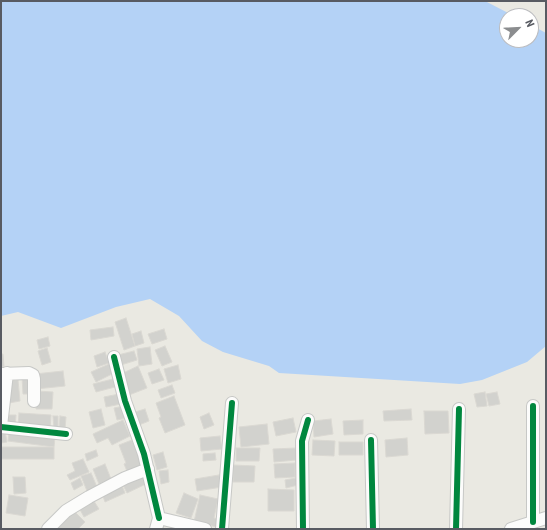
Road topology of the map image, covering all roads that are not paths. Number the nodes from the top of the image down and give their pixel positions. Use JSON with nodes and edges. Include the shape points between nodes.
{"nodes":[{"id":1,"x":114,"y":357,"type":"dead end"},
{"id":2,"x":4,"y":374,"type":"edge"},
{"id":3,"x":34,"y":401,"type":"dead end"},
{"id":4,"x":232,"y":403,"type":"dead end"},
{"id":5,"x":533,"y":406,"type":"dead end"},
{"id":6,"x":459,"y":409,"type":"dead end"},
{"id":7,"x":308,"y":420,"type":"dead end"},
{"id":8,"x":1,"y":427,"type":"edge"},
{"id":9,"x":66,"y":434,"type":"dead end"},
{"id":10,"x":371,"y":440,"type":"dead end"},
{"id":11,"x":148,"y":469,"type":"junction"},
{"id":12,"x":546,"y":518,"type":"edge"},
{"id":13,"x":533,"y":522,"type":"junction"},
{"id":14,"x":158,"y":524,"type":"edge"},
{"id":15,"x":48,"y":529,"type":"edge"},
{"id":16,"x":205,"y":529,"type":"edge"},
{"id":17,"x":222,"y":529,"type":"edge"},
{"id":18,"x":302,"y":529,"type":"edge"},
{"id":19,"x":373,"y":529,"type":"edge"},
{"id":20,"x":456,"y":529,"type":"edge"},
{"id":21,"x":511,"y":529,"type":"edge"}],
"edges":[{"from":1,"to":11,"type":"street","via":[[125,401]]},
{"from":2,"to":3,"type":"street","via":[[33,374]]},
{"from":2,"to":8,"type":"street"},
{"from":4,"to":17,"type":"street"},
{"from":5,"to":13,"type":"street"},
{"from":6,"to":20,"type":"street"},
{"from":7,"to":18,"type":"street","via":[[302,441]]},
{"from":8,"to":9,"type":"street"},
{"from":10,"to":19,"type":"street"},
{"from":11,"to":14,"type":"street"},
{"from":11,"to":15,"type":"street","via":[[89,497],[66,511]]},
{"from":12,"to":13,"type":"street"},
{"from":13,"to":21,"type":"street"},
{"from":14,"to":16,"type":"street"}]}
